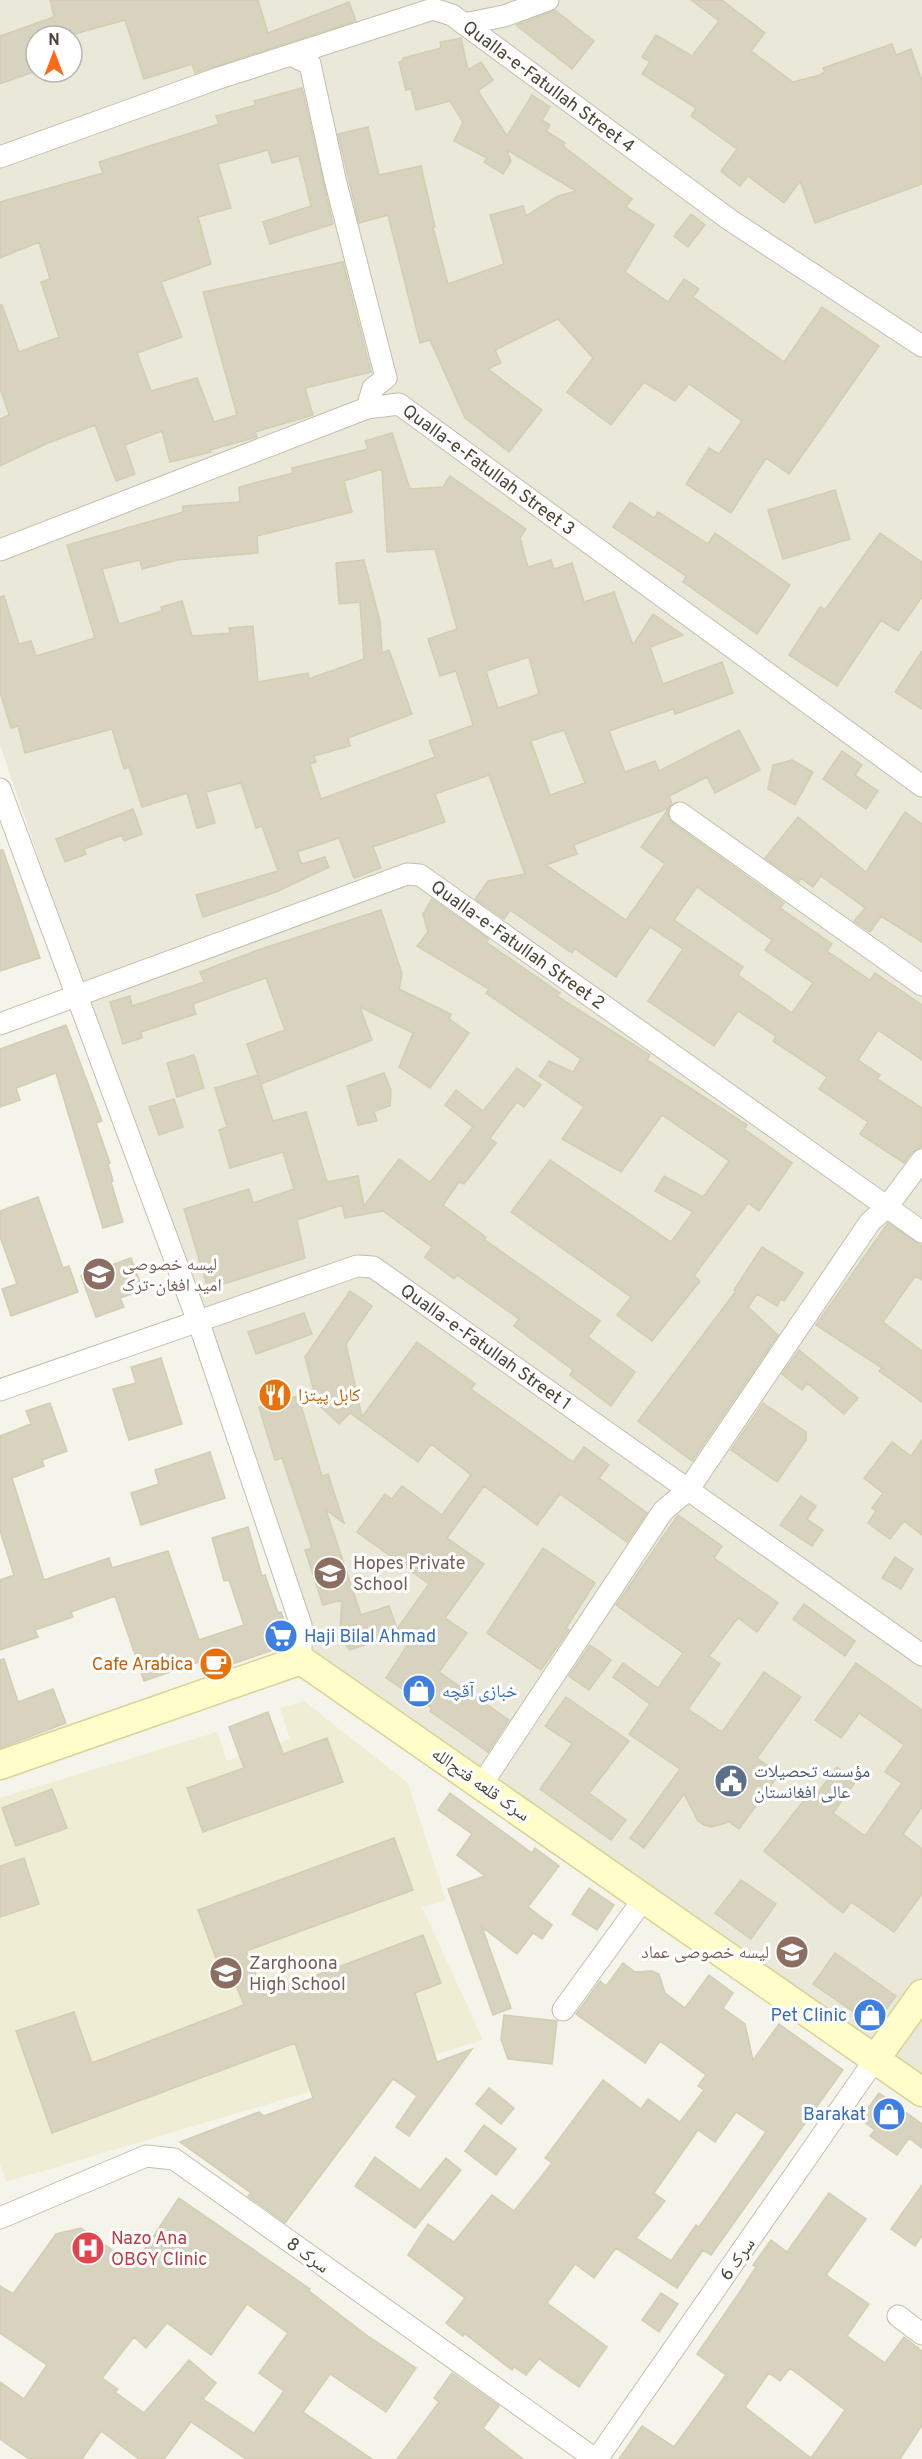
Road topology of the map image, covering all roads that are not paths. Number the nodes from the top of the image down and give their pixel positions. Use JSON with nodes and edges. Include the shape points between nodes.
{"nodes":[{"id":1,"x":548,"y":0,"type":"edge"},
{"id":2,"x":464,"y":24,"type":"junction"},
{"id":3,"x":291,"y":55,"type":"junction"},
{"id":4,"x":0,"y":157,"type":"edge"},
{"id":5,"x":922,"y":346,"type":"edge"},
{"id":6,"x":367,"y":408,"type":"junction"},
{"id":7,"x":0,"y":550,"type":"edge"},
{"id":8,"x":922,"y":786,"type":"edge"},
{"id":9,"x":0,"y":789,"type":"edge"},
{"id":10,"x":680,"y":813,"type":"dead end"},
{"id":11,"x":922,"y":985,"type":"edge"},
{"id":12,"x":76,"y":996,"type":"junction"},
{"id":13,"x":0,"y":1023,"type":"edge"},
{"id":14,"x":922,"y":1160,"type":"edge"},
{"id":15,"x":887,"y":1207,"type":"junction"},
{"id":16,"x":922,"y":1232,"type":"edge"},
{"id":17,"x":197,"y":1320,"type":"junction"},
{"id":18,"x":0,"y":1390,"type":"edge"},
{"id":19,"x":688,"y":1490,"type":"junction"},
{"id":20,"x":922,"y":1655,"type":"edge"},
{"id":21,"x":301,"y":1660,"type":"junction"},
{"id":22,"x":0,"y":1766,"type":"edge"},
{"id":23,"x":482,"y":1785,"type":"junction"},
{"id":24,"x":645,"y":1897,"type":"junction"},
{"id":25,"x":922,"y":1994,"type":"edge"},
{"id":26,"x":563,"y":2010,"type":"dead end"},
{"id":27,"x":876,"y":2058,"type":"junction"},
{"id":28,"x":922,"y":2092,"type":"edge"},
{"id":29,"x":0,"y":2218,"type":"edge"},
{"id":30,"x":898,"y":2316,"type":"dead end"},
{"id":31,"x":922,"y":2334,"type":"edge"},
{"id":32,"x":596,"y":2459,"type":"edge"}],
"edges":[{"from":1,"to":2,"type":"street","via":[[504,16]]},
{"from":2,"to":3,"type":"street","name":"Qualla-e-Fatullah Street 4","via":[[433,9]]},
{"from":2,"to":5,"type":"street","name":"Qualla-e-Fatullah Street 4","via":[[730,220]]},
{"from":3,"to":4,"type":"street","name":"Qualla-e-Fatullah Street 4"},
{"from":3,"to":6,"type":"street","via":[[310,64],[386,378],[373,388]]},
{"from":6,"to":7,"type":"street","name":"Qualla-e-Fatullah Street 3"},
{"from":6,"to":8,"type":"street","name":"Qualla-e-Fatullah Street 3","via":[[399,404]]},
{"from":9,"to":12,"type":"street"},
{"from":10,"to":11,"type":"street"},
{"from":12,"to":13,"type":"street","name":"Qualla-e-Fatullah Street 2"},
{"from":12,"to":15,"type":"street","name":"Qualla-e-Fatullah Street 2","via":[[407,874],[420,875]]},
{"from":12,"to":17,"type":"street"},
{"from":14,"to":15,"type":"street"},
{"from":15,"to":16,"type":"street","name":"Qualla-e-Fatullah Street 2"},
{"from":15,"to":19,"type":"street","via":[[870,1222]]},
{"from":17,"to":18,"type":"street","name":"Qualla-e-Fatullah Street 1"},
{"from":17,"to":19,"type":"street","name":"Qualla-e-Fatullah Street 1","via":[[357,1266],[373,1267]]},
{"from":17,"to":21,"type":"street","via":[[301,1624]]},
{"from":19,"to":20,"type":"street","name":"Qualla-e-Fatullah Street 1"},
{"from":19,"to":23,"type":"street","via":[[663,1511]]},
{"from":21,"to":22,"type":"main road"},
{"from":21,"to":23,"type":"main road","name":"سرک قلعه فتح‌الله"},
{"from":23,"to":24,"type":"main road","name":"سرک قلعه فتح‌الله"},
{"from":24,"to":26,"type":"street"},
{"from":24,"to":27,"type":"main road","name":"سرک قلعه فتح‌الله"},
{"from":25,"to":27,"type":"main road"},
{"from":27,"to":28,"type":"main road","name":"سرک قلعه فتح‌الله"},
{"from":27,"to":32,"type":"street","name":"سرک 6"},
{"from":29,"to":32,"type":"street","name":"سرک 8","via":[[146,2156],[174,2159]]},
{"from":30,"to":31,"type":"street"}]}
